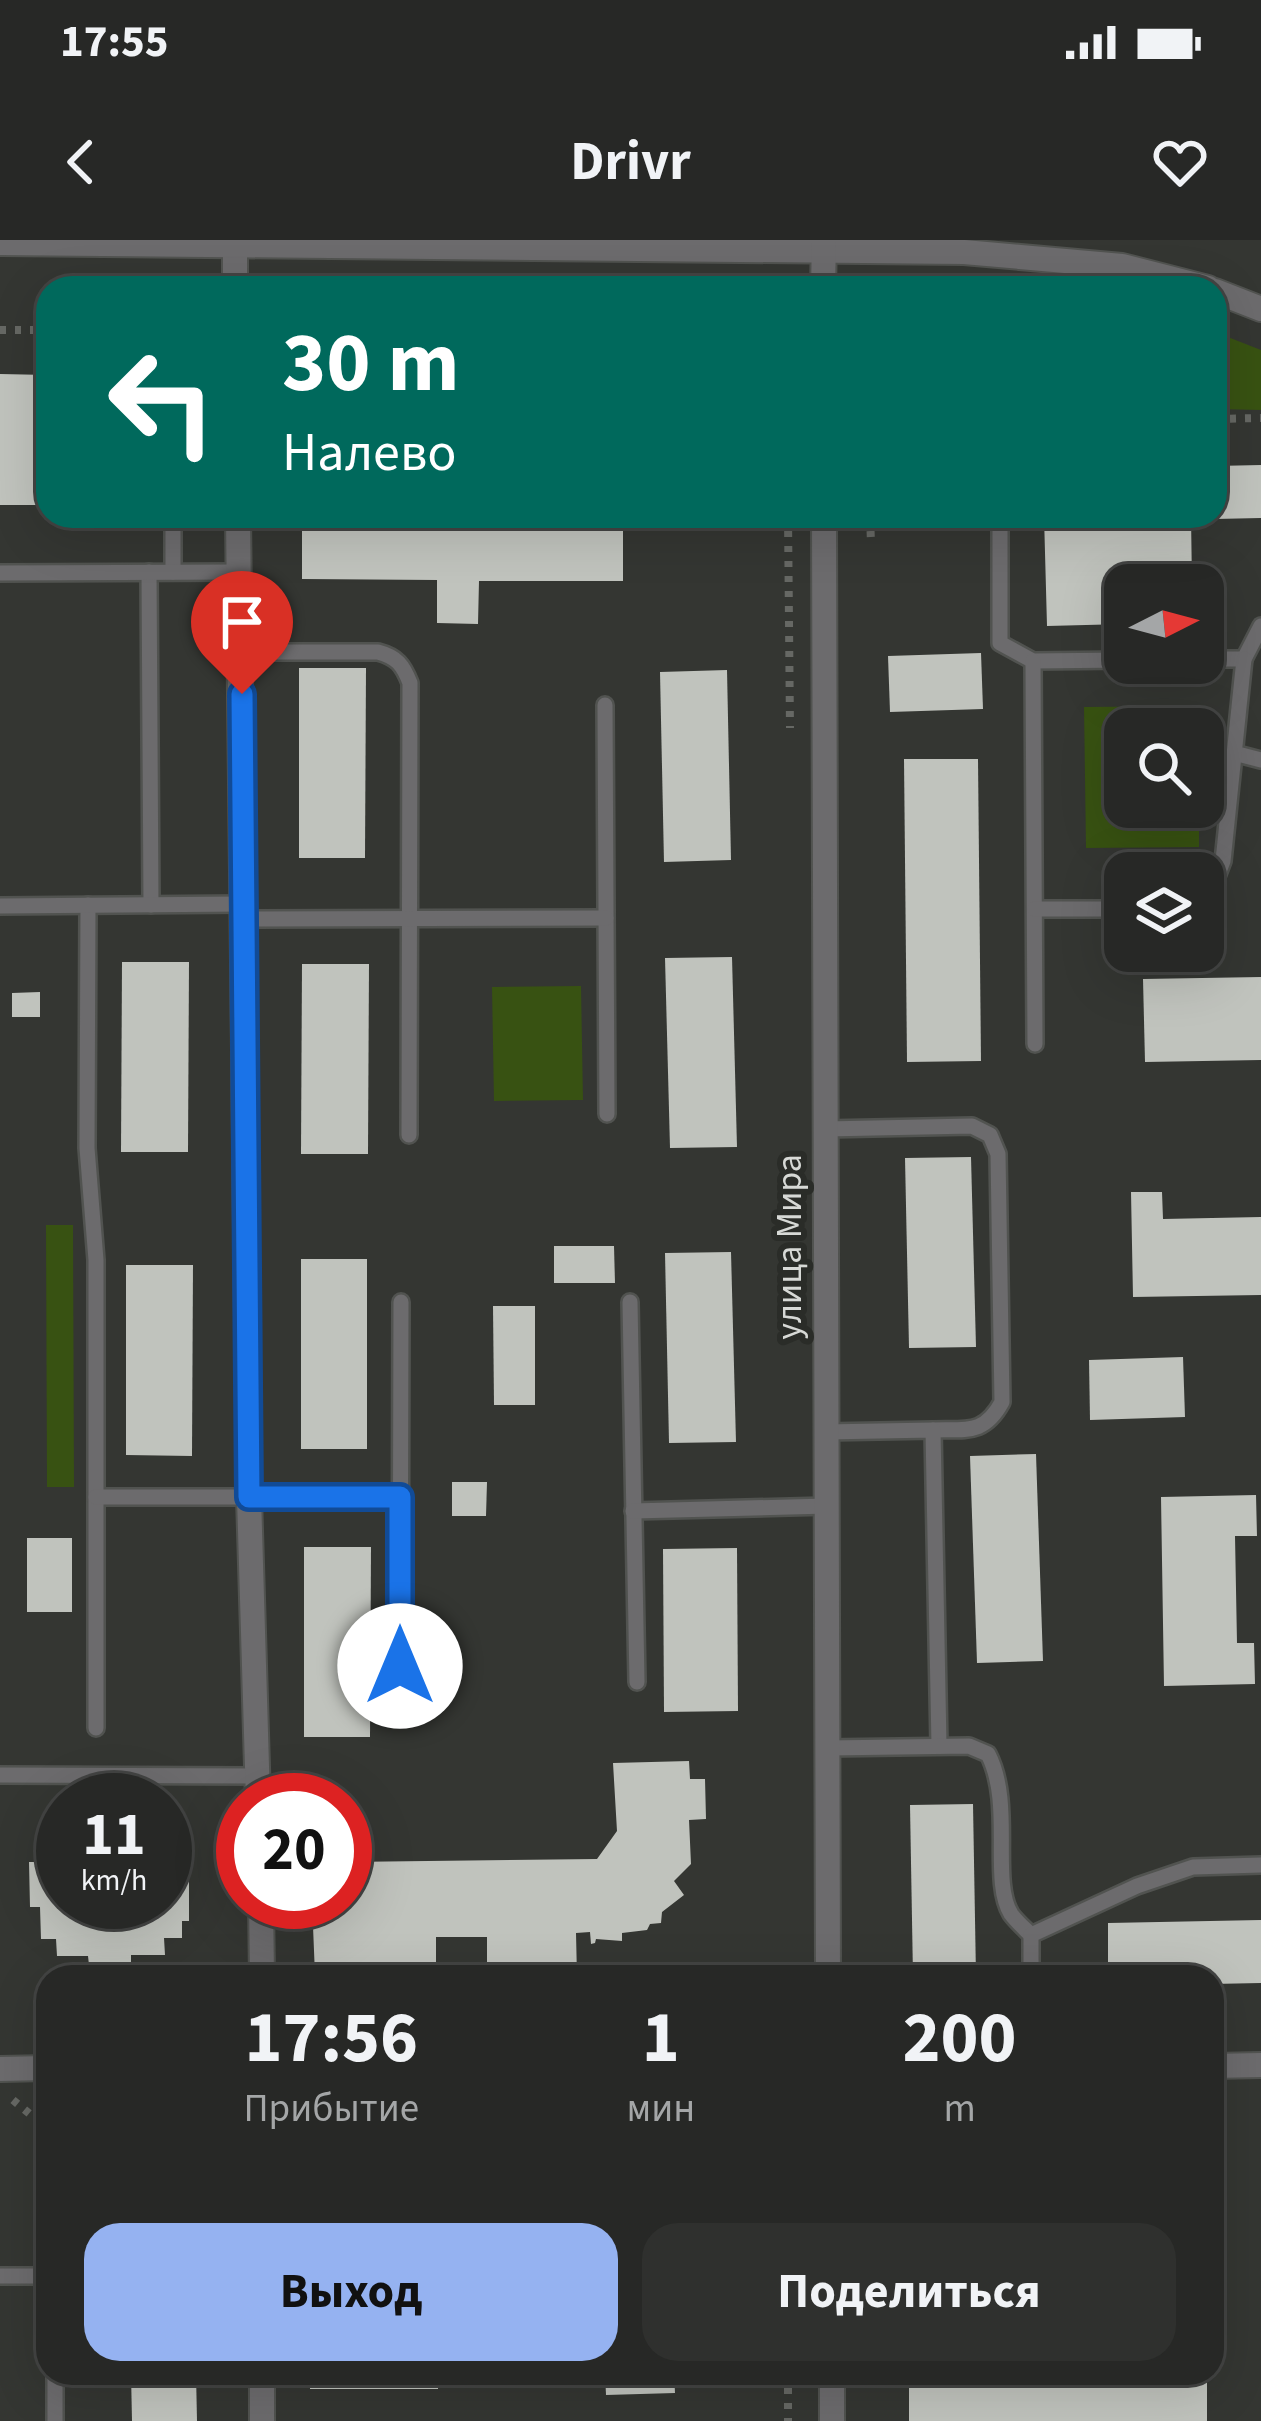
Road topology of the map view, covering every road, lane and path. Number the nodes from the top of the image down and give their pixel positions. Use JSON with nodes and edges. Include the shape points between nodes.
{"nodes":[{"id":1,"x":98,"y":242,"type":"edge"},
{"id":2,"x":0,"y":243,"type":"edge"},
{"id":3,"x":409,"y":243,"type":"edge"},
{"id":4,"x":235,"y":245,"type":"junction"},
{"id":5,"x":824,"y":245,"type":"edge"},
{"id":6,"x":235,"y":276,"type":"edge"},
{"id":7,"x":824,"y":276,"type":"edge"},
{"id":8,"x":1161,"y":276,"type":"edge"},
{"id":9,"x":1227,"y":295,"type":"edge"},
{"id":10,"x":1261,"y":309,"type":"edge"},
{"id":11,"x":0,"y":330,"type":"edge"},
{"id":12,"x":36,"y":330,"type":"edge"},
{"id":13,"x":1261,"y":418,"type":"edge"},
{"id":14,"x":1227,"y":419,"type":"edge"},
{"id":15,"x":173,"y":528,"type":"edge"},
{"id":16,"x":238,"y":528,"type":"edge"},
{"id":17,"x":824,"y":528,"type":"edge"},
{"id":18,"x":871,"y":528,"type":"edge"},
{"id":19,"x":1000,"y":528,"type":"edge"},
{"id":20,"x":871,"y":543,"type":"dead end"},
{"id":21,"x":149,"y":572,"type":"junction"},
{"id":22,"x":173,"y":572,"type":"junction"},
{"id":23,"x":239,"y":572,"type":"junction"},
{"id":24,"x":0,"y":573,"type":"edge"},
{"id":25,"x":1261,"y":626,"type":"edge"},
{"id":26,"x":242,"y":652,"type":"junction"},
{"id":27,"x":1224,"y":659,"type":"edge"},
{"id":28,"x":1244,"y":659,"type":"junction"},
{"id":29,"x":1104,"y":660,"type":"edge"},
{"id":30,"x":1033,"y":661,"type":"junction"},
{"id":31,"x":604,"y":705,"type":"dead end"},
{"id":32,"x":1234,"y":753,"type":"junction"},
{"id":33,"x":1261,"y":760,"type":"edge"},
{"id":34,"x":1224,"y":852,"type":"edge"},
{"id":35,"x":88,"y":905,"type":"junction"},
{"id":36,"x":151,"y":905,"type":"junction"},
{"id":37,"x":0,"y":906,"type":"edge"},
{"id":38,"x":1104,"y":908,"type":"edge"},
{"id":39,"x":1035,"y":909,"type":"junction"},
{"id":40,"x":243,"y":911,"type":"junction"},
{"id":41,"x":410,"y":919,"type":"junction"},
{"id":42,"x":606,"y":919,"type":"junction"},
{"id":43,"x":1035,"y":1045,"type":"dead end"},
{"id":44,"x":607,"y":1114,"type":"dead end"},
{"id":45,"x":825,"y":1129,"type":"junction"},
{"id":46,"x":410,"y":1135,"type":"dead end"},
{"id":47,"x":401,"y":1302,"type":"dead end"},
{"id":48,"x":630,"y":1302,"type":"dead end"},
{"id":49,"x":933,"y":1430,"type":"junction"},
{"id":50,"x":825,"y":1432,"type":"junction"},
{"id":51,"x":96,"y":1497,"type":"junction"},
{"id":52,"x":249,"y":1497,"type":"junction"},
{"id":53,"x":400,"y":1497,"type":"junction"},
{"id":54,"x":827,"y":1506,"type":"junction"},
{"id":55,"x":633,"y":1510,"type":"junction"},
{"id":56,"x":637,"y":1682,"type":"dead end"},
{"id":57,"x":400,"y":1708,"type":"dead end"},
{"id":58,"x":96,"y":1728,"type":"dead end"},
{"id":59,"x":939,"y":1746,"type":"junction"},
{"id":60,"x":828,"y":1748,"type":"junction"},
{"id":61,"x":258,"y":1773,"type":"edge"},
{"id":62,"x":0,"y":1775,"type":"edge"},
{"id":63,"x":216,"y":1786,"type":"edge"},
{"id":64,"x":1261,"y":1865,"type":"edge"},
{"id":65,"x":261,"y":1929,"type":"edge"},
{"id":66,"x":1030,"y":1935,"type":"junction"},
{"id":67,"x":262,"y":1965,"type":"edge"},
{"id":68,"x":828,"y":1965,"type":"edge"},
{"id":69,"x":1031,"y":1965,"type":"edge"},
{"id":70,"x":1224,"y":2066,"type":"edge"},
{"id":71,"x":1261,"y":2066,"type":"edge"},
{"id":72,"x":0,"y":2068,"type":"edge"},
{"id":73,"x":36,"y":2068,"type":"edge"},
{"id":74,"x":0,"y":2100,"type":"edge"},
{"id":75,"x":36,"y":2115,"type":"edge"},
{"id":76,"x":0,"y":2276,"type":"edge"},
{"id":77,"x":36,"y":2276,"type":"edge"},
{"id":78,"x":55,"y":2385,"type":"edge"},
{"id":79,"x":262,"y":2385,"type":"edge"},
{"id":80,"x":788,"y":2385,"type":"edge"},
{"id":81,"x":832,"y":2385,"type":"edge"},
{"id":82,"x":55,"y":2421,"type":"edge"},
{"id":83,"x":262,"y":2421,"type":"edge"},
{"id":84,"x":788,"y":2421,"type":"edge"},
{"id":85,"x":832,"y":2421,"type":"edge"}],
"edges":[{"from":1,"to":2,"type":"street"},
{"from":1,"to":4,"type":"street"},
{"from":3,"to":4,"type":"street"},
{"from":3,"to":5,"type":"street"},
{"from":4,"to":6,"type":"street"},
{"from":5,"to":7,"type":"street"},
{"from":5,"to":8,"type":"street","via":[[1044,256]]},
{"from":9,"to":10,"type":"street"},
{"from":11,"to":12,"type":"path"},
{"from":13,"to":14,"type":"path"},
{"from":15,"to":22,"type":"lane"},
{"from":16,"to":23,"type":"street"},
{"from":17,"to":45,"type":"street","name":"улица Мира"},
{"from":18,"to":20,"type":"path"},
{"from":19,"to":30,"type":"lane","via":[[1000,643]]},
{"from":21,"to":22,"type":"lane"},
{"from":21,"to":24,"type":"lane"},
{"from":21,"to":36,"type":"lane"},
{"from":22,"to":23,"type":"lane"},
{"from":23,"to":26,"type":"street"},
{"from":25,"to":28,"type":"lane"},
{"from":26,"to":40,"type":"street"},
{"from":26,"to":41,"type":"lane","via":[[377,652],[404,667]]},
{"from":27,"to":28,"type":"lane"},
{"from":28,"to":32,"type":"lane"},
{"from":29,"to":30,"type":"lane"},
{"from":30,"to":39,"type":"lane"},
{"from":31,"to":42,"type":"lane"},
{"from":32,"to":33,"type":"lane"},
{"from":32,"to":34,"type":"lane"},
{"from":35,"to":36,"type":"lane"},
{"from":35,"to":37,"type":"lane"},
{"from":35,"to":51,"type":"lane"},
{"from":36,"to":40,"type":"lane"},
{"from":38,"to":39,"type":"lane"},
{"from":39,"to":43,"type":"lane"},
{"from":40,"to":41,"type":"lane"},
{"from":40,"to":52,"type":"street"},
{"from":41,"to":42,"type":"lane"},
{"from":41,"to":46,"type":"lane"},
{"from":42,"to":44,"type":"lane"},
{"from":45,"to":49,"type":"lane","via":[[972,1126],[990,1135],[998,1154],[1002,1402],[992,1421],[975,1429]]},
{"from":45,"to":50,"type":"street","name":"улица Мира"},
{"from":47,"to":53,"type":"lane"},
{"from":48,"to":55,"type":"lane"},
{"from":49,"to":50,"type":"lane"},
{"from":49,"to":59,"type":"lane"},
{"from":50,"to":54,"type":"street","name":"улица Мира"},
{"from":51,"to":52,"type":"lane"},
{"from":51,"to":58,"type":"lane"},
{"from":52,"to":53,"type":"lane"},
{"from":52,"to":61,"type":"street"},
{"from":53,"to":57,"type":"lane"},
{"from":54,"to":55,"type":"lane"},
{"from":54,"to":60,"type":"street","name":"улица Мира"},
{"from":55,"to":56,"type":"lane"},
{"from":59,"to":60,"type":"lane"},
{"from":59,"to":66,"type":"lane","via":[[988,1754],[997,1772],[1004,1895]]},
{"from":60,"to":68,"type":"street","name":"улица Мира"},
{"from":62,"to":63,"type":"lane"},
{"from":64,"to":66,"type":"lane","via":[[1193,1867]]},
{"from":65,"to":67,"type":"street"},
{"from":66,"to":69,"type":"lane"},
{"from":70,"to":71,"type":"street"},
{"from":72,"to":73,"type":"street"},
{"from":74,"to":75,"type":"path","via":[[16,2100]]},
{"from":76,"to":77,"type":"lane"},
{"from":78,"to":82,"type":"lane"},
{"from":79,"to":83,"type":"street"},
{"from":80,"to":84,"type":"path"},
{"from":81,"to":85,"type":"street"}]}
